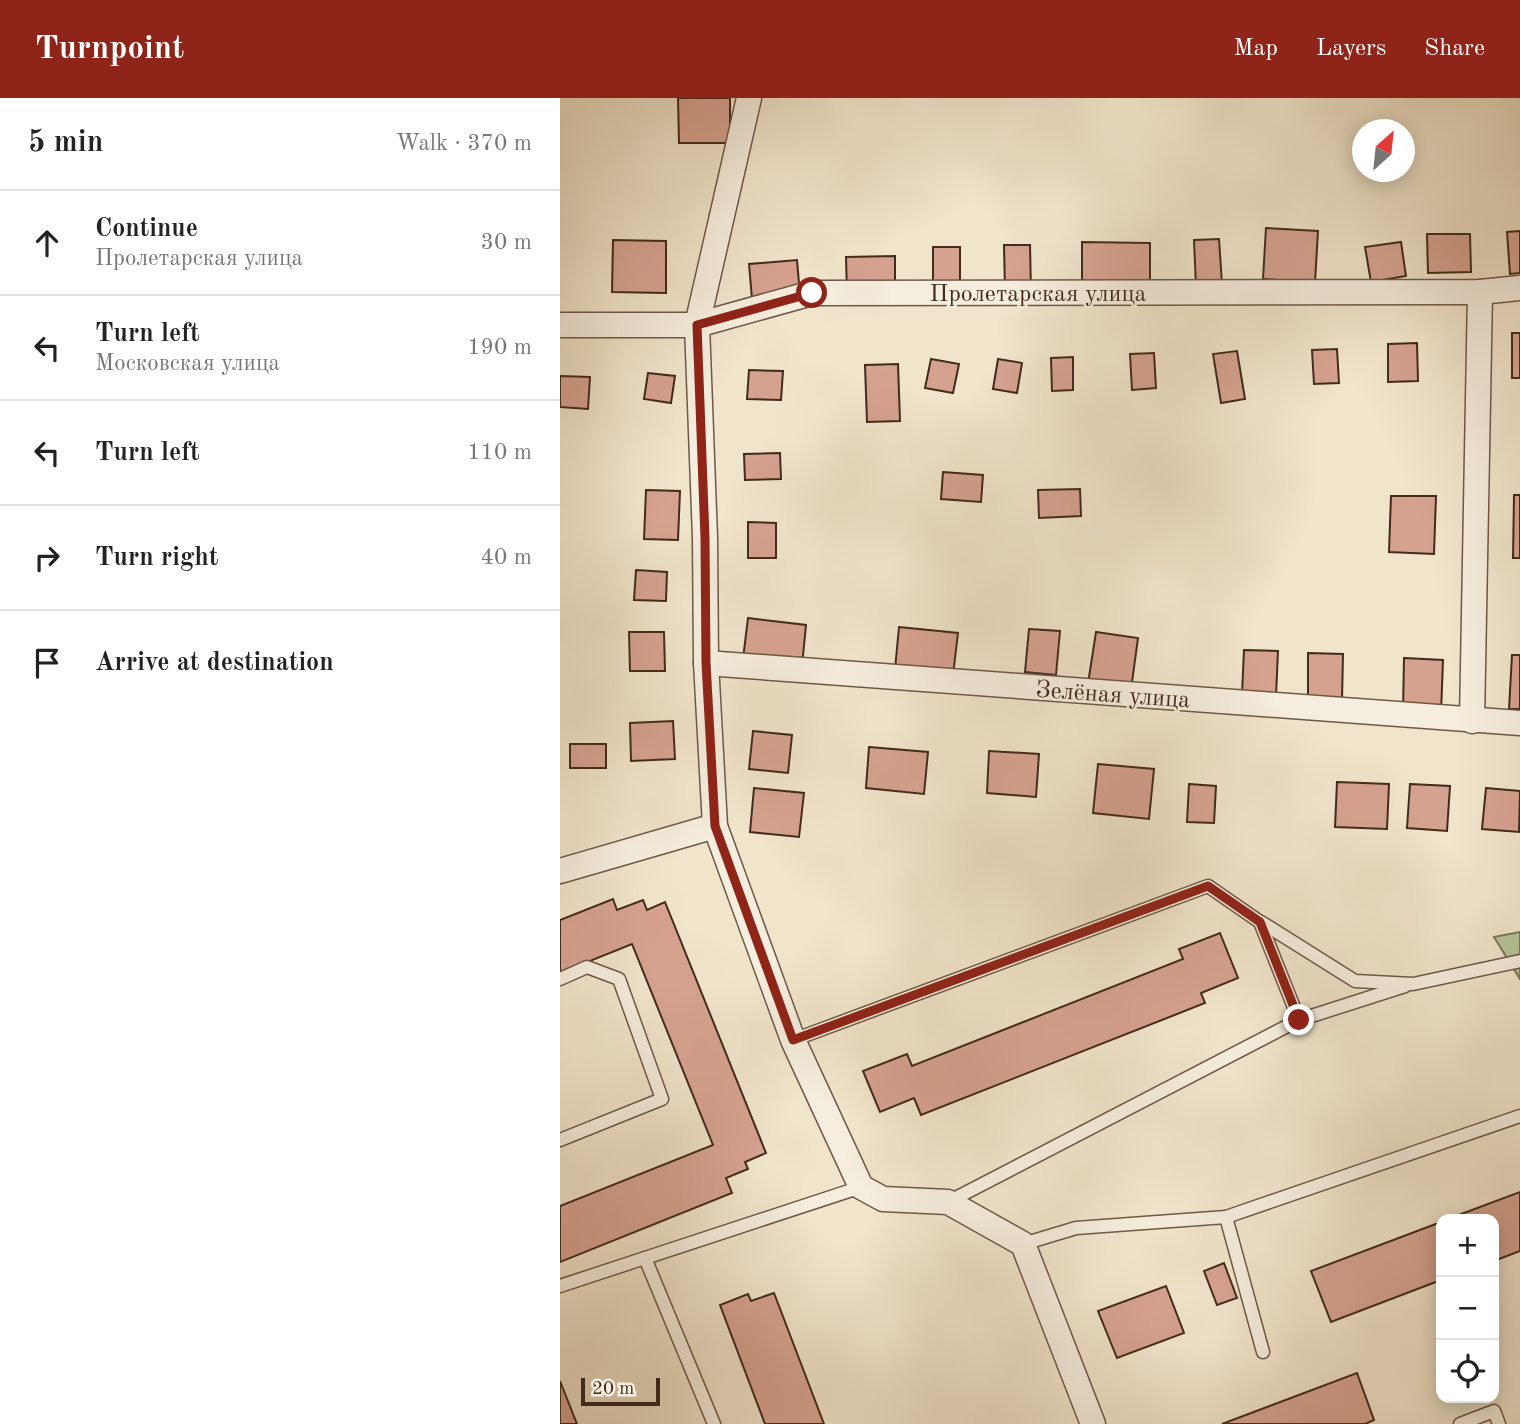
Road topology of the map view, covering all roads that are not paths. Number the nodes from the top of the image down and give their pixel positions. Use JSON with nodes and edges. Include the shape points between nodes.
{"nodes":[{"id":1,"x":749,"y":98,"type":"edge"},
{"id":2,"x":1520,"y":288,"type":"edge"},
{"id":3,"x":1480,"y":292,"type":"junction"},
{"id":4,"x":560,"y":325,"type":"edge"},
{"id":5,"x":697,"y":325,"type":"junction"},
{"id":6,"x":706,"y":663,"type":"junction"},
{"id":7,"x":1472,"y":721,"type":"junction"},
{"id":8,"x":1520,"y":723,"type":"edge"},
{"id":9,"x":715,"y":826,"type":"junction"},
{"id":10,"x":560,"y":871,"type":"edge"},
{"id":11,"x":1260,"y":922,"type":"junction"},
{"id":12,"x":1520,"y":961,"type":"edge"},
{"id":13,"x":560,"y":979,"type":"edge"},
{"id":14,"x":1413,"y":984,"type":"junction"},
{"id":15,"x":1299,"y":1020,"type":"junction"},
{"id":16,"x":793,"y":1040,"type":"junction"},
{"id":17,"x":1520,"y":1116,"type":"edge"},
{"id":18,"x":560,"y":1140,"type":"edge"},
{"id":19,"x":861,"y":1187,"type":"junction"},
{"id":20,"x":948,"y":1202,"type":"junction"},
{"id":21,"x":1226,"y":1217,"type":"junction"},
{"id":22,"x":1023,"y":1244,"type":"junction"},
{"id":23,"x":645,"y":1258,"type":"junction"},
{"id":24,"x":560,"y":1286,"type":"edge"},
{"id":25,"x":1263,"y":1352,"type":"dead end"},
{"id":26,"x":714,"y":1424,"type":"edge"},
{"id":27,"x":1093,"y":1424,"type":"edge"},
{"id":28,"x":1460,"y":1424,"type":"edge"},
{"id":29,"x":1499,"y":1424,"type":"edge"}],
"edges":[{"from":1,"to":5,"type":"street"},
{"from":2,"to":3,"type":"street","name":"Пролетарская улица"},
{"from":3,"to":5,"type":"street","name":"Пролетарская улица","via":[[812,293]]},
{"from":3,"to":7,"type":"street"},
{"from":4,"to":5,"type":"street","name":"Пролетарская улица"},
{"from":5,"to":6,"type":"street"},
{"from":6,"to":7,"type":"street","name":"Зелёная улица"},
{"from":6,"to":9,"type":"street"},
{"from":7,"to":8,"type":"street","name":"Зелёная улица"},
{"from":9,"to":10,"type":"street"},
{"from":9,"to":16,"type":"street"},
{"from":11,"to":14,"type":"lane","via":[[1355,981]]},
{"from":11,"to":15,"type":"lane"},
{"from":11,"to":16,"type":"lane","via":[[1208,886]]},
{"from":12,"to":14,"type":"lane"},
{"from":13,"to":18,"type":"lane","via":[[587,967],[619,979],[662,1099]]},
{"from":14,"to":15,"type":"lane"},
{"from":15,"to":20,"type":"lane"},
{"from":16,"to":19,"type":"street"},
{"from":17,"to":21,"type":"lane"},
{"from":19,"to":20,"type":"street","via":[[883,1199]]},
{"from":19,"to":23,"type":"lane"},
{"from":20,"to":22,"type":"street"},
{"from":21,"to":22,"type":"lane","via":[[1076,1228]]},
{"from":21,"to":25,"type":"lane"},
{"from":22,"to":27,"type":"street"},
{"from":23,"to":24,"type":"lane"},
{"from":23,"to":26,"type":"lane"},
{"from":28,"to":29,"type":"lane","via":[[1494,1411]]}]}
